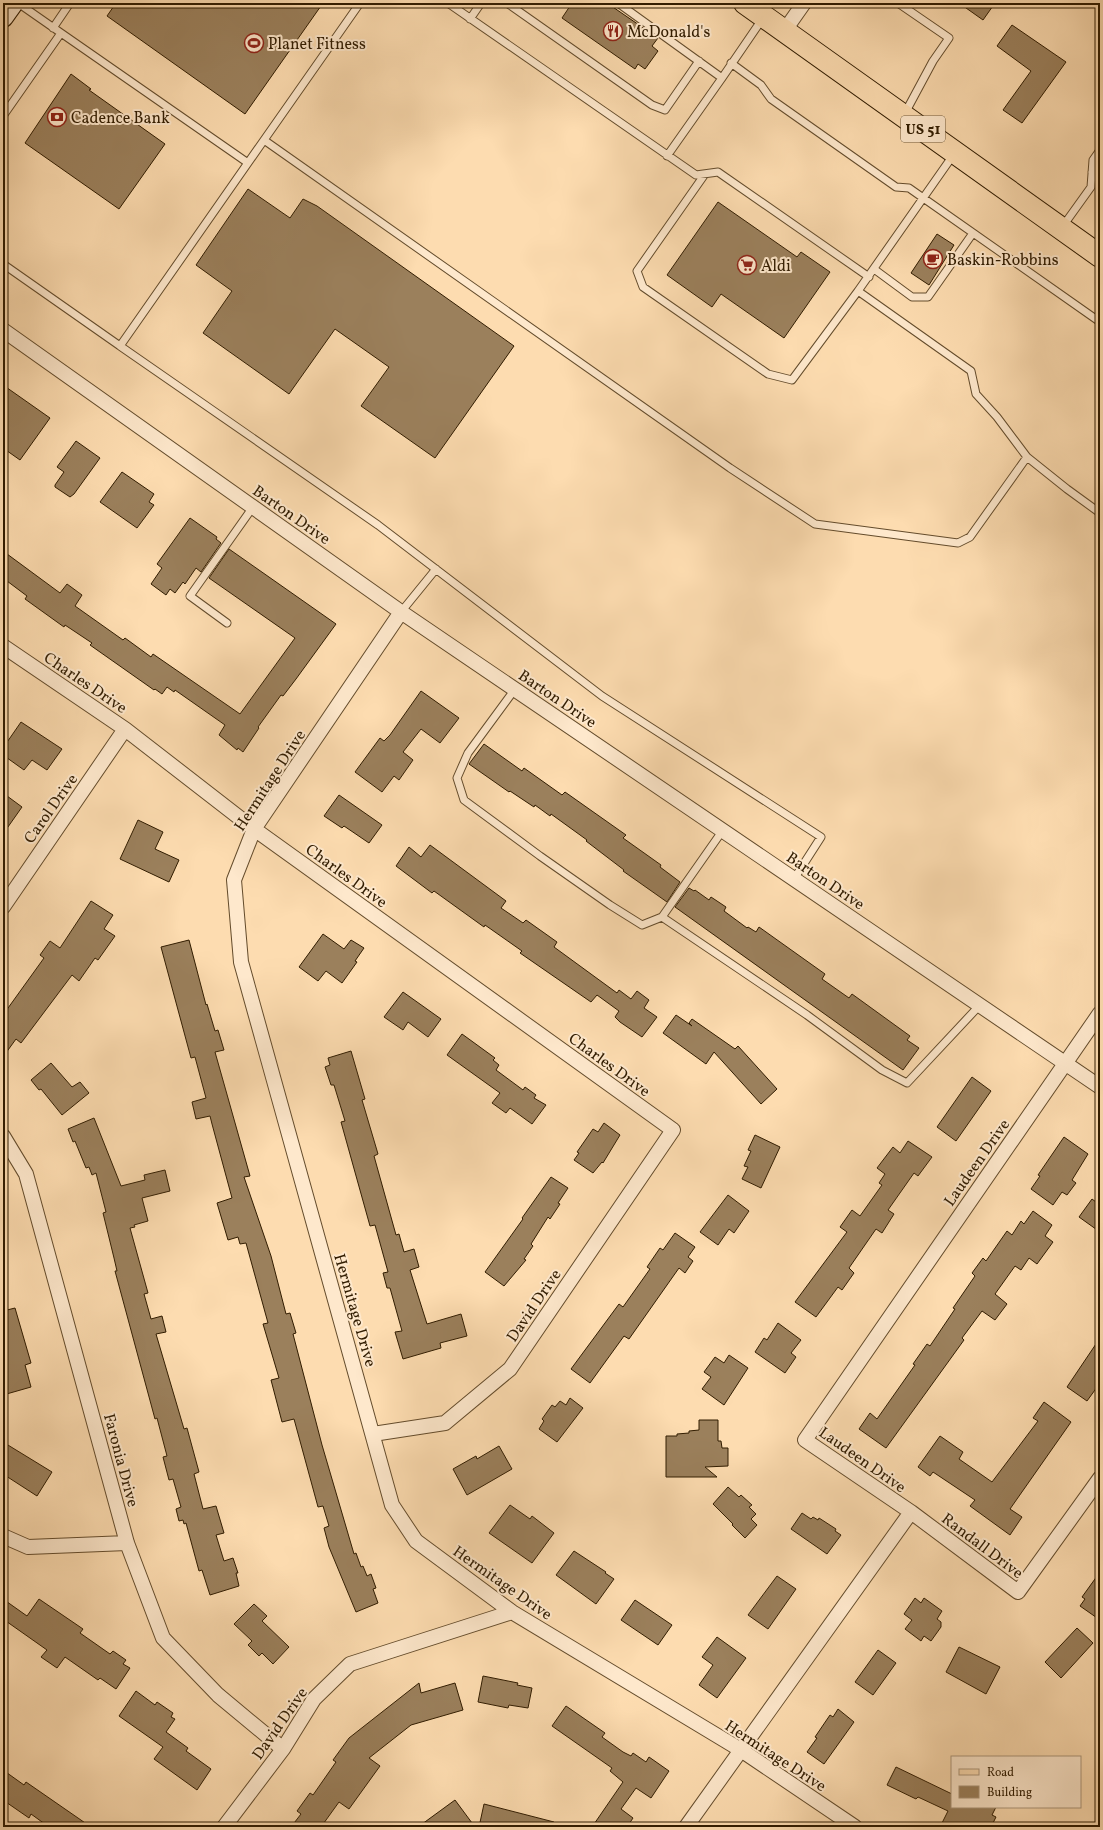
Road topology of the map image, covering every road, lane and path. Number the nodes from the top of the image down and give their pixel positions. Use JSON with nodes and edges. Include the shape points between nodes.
{"nodes":[{"id":1,"x":13,"y":3,"type":"edge"},
{"id":2,"x":18,"y":3,"type":"edge"},
{"id":3,"x":70,"y":3,"type":"edge"},
{"id":4,"x":360,"y":3,"type":"edge"},
{"id":5,"x":448,"y":3,"type":"edge"},
{"id":6,"x":481,"y":3,"type":"edge"},
{"id":7,"x":618,"y":3,"type":"edge"},
{"id":8,"x":746,"y":3,"type":"edge"},
{"id":9,"x":804,"y":3,"type":"edge"},
{"id":10,"x":898,"y":3,"type":"edge"},
{"id":11,"x":510,"y":4,"type":"edge"},
{"id":12,"x":764,"y":16,"type":"junction"},
{"id":13,"x":3,"y":17,"type":"edge"},
{"id":14,"x":470,"y":19,"type":"junction"},
{"id":15,"x":53,"y":28,"type":"junction"},
{"id":16,"x":785,"y":30,"type":"junction"},
{"id":17,"x":61,"y":33,"type":"junction"},
{"id":18,"x":699,"y":61,"type":"junction"},
{"id":19,"x":731,"y":63,"type":"junction"},
{"id":20,"x":722,"y":78,"type":"junction"},
{"id":21,"x":904,"y":115,"type":"junction"},
{"id":22,"x":3,"y":116,"type":"edge"},
{"id":23,"x":264,"y":140,"type":"junction"},
{"id":24,"x":1100,"y":150,"type":"edge"},
{"id":25,"x":955,"y":152,"type":"junction"},
{"id":26,"x":667,"y":156,"type":"junction"},
{"id":27,"x":248,"y":163,"type":"junction"},
{"id":28,"x":1092,"y":172,"type":"junction"},
{"id":29,"x":705,"y":174,"type":"junction"},
{"id":30,"x":1100,"y":178,"type":"edge"},
{"id":31,"x":923,"y":198,"type":"junction"},
{"id":32,"x":1062,"y":228,"type":"junction"},
{"id":33,"x":973,"y":233,"type":"junction"},
{"id":34,"x":1100,"y":256,"type":"edge"},
{"id":35,"x":3,"y":264,"type":"edge"},
{"id":36,"x":874,"y":269,"type":"junction"},
{"id":37,"x":869,"y":276,"type":"junction"},
{"id":38,"x":858,"y":291,"type":"junction"},
{"id":39,"x":1100,"y":322,"type":"edge"},
{"id":40,"x":3,"y":330,"type":"edge"},
{"id":41,"x":120,"y":346,"type":"junction"},
{"id":42,"x":1027,"y":457,"type":"junction"},
{"id":43,"x":253,"y":507,"type":"junction"},
{"id":44,"x":1100,"y":513,"type":"edge"},
{"id":45,"x":436,"y":569,"type":"junction"},
{"id":46,"x":402,"y":612,"type":"junction"},
{"id":47,"x":227,"y":623,"type":"dead end"},
{"id":48,"x":3,"y":646,"type":"edge"},
{"id":49,"x":515,"y":689,"type":"junction"},
{"id":50,"x":125,"y":729,"type":"junction"},
{"id":51,"x":254,"y":829,"type":"junction"},
{"id":52,"x":723,"y":830,"type":"junction"},
{"id":53,"x":794,"y":879,"type":"junction"},
{"id":54,"x":3,"y":907,"type":"edge"},
{"id":55,"x":662,"y":917,"type":"junction"},
{"id":56,"x":980,"y":1005,"type":"junction"},
{"id":57,"x":1100,"y":1013,"type":"edge"},
{"id":58,"x":1065,"y":1063,"type":"junction"},
{"id":59,"x":1100,"y":1087,"type":"edge"},
{"id":60,"x":673,"y":1130,"type":"joint"},
{"id":61,"x":3,"y":1136,"type":"edge"},
{"id":62,"x":373,"y":1434,"type":"junction"},
{"id":63,"x":1100,"y":1478,"type":"edge"},
{"id":64,"x":911,"y":1512,"type":"junction"},
{"id":65,"x":3,"y":1536,"type":"edge"},
{"id":66,"x":126,"y":1543,"type":"junction"},
{"id":67,"x":512,"y":1612,"type":"junction"},
{"id":68,"x":283,"y":1749,"type":"junction"},
{"id":69,"x":741,"y":1750,"type":"junction"},
{"id":70,"x":224,"y":1827,"type":"edge"},
{"id":71,"x":686,"y":1827,"type":"edge"},
{"id":72,"x":854,"y":1827,"type":"edge"}],
"edges":[{"from":1,"to":13,"type":"main road"},
{"from":2,"to":15,"type":"lane"},
{"from":3,"to":15,"type":"lane"},
{"from":4,"to":23,"type":"lane"},
{"from":5,"to":14,"type":"lane"},
{"from":6,"to":14,"type":"lane"},
{"from":7,"to":18,"type":"lane"},
{"from":8,"to":12,"type":"main road","number":"US 51"},
{"from":9,"to":16,"type":"street"},
{"from":10,"to":21,"type":"lane","via":[[949,38],[932,61]]},
{"from":11,"to":18,"type":"lane","via":[[652,106],[665,110]]},
{"from":12,"to":16,"type":"main road","number":"US 51"},
{"from":12,"to":19,"type":"lane"},
{"from":14,"to":26,"type":"lane"},
{"from":15,"to":17,"type":"lane"},
{"from":16,"to":21,"type":"main road","number":"US 51"},
{"from":17,"to":22,"type":"lane"},
{"from":17,"to":27,"type":"lane"},
{"from":18,"to":20,"type":"lane"},
{"from":19,"to":20,"type":"lane"},
{"from":19,"to":31,"type":"lane","via":[[761,85],[771,99],[896,187],[909,188]]},
{"from":20,"to":26,"type":"lane"},
{"from":21,"to":25,"type":"main road","number":"US 51"},
{"from":23,"to":27,"type":"lane"},
{"from":23,"to":42,"type":"lane","via":[[742,476],[815,524],[958,543],[970,537]]},
{"from":24,"to":28,"type":"lane","via":[[1093,160]]},
{"from":25,"to":31,"type":"lane"},
{"from":25,"to":32,"type":"main road","number":"US 51"},
{"from":26,"to":29,"type":"lane","via":[[696,175]]},
{"from":27,"to":41,"type":"lane"},
{"from":28,"to":30,"type":"lane"},
{"from":28,"to":32,"type":"lane","via":[[1091,187]]},
{"from":29,"to":37,"type":"lane","via":[[718,172]]},
{"from":29,"to":38,"type":"lane","via":[[637,271],[643,287],[768,374],[792,380]]},
{"from":31,"to":33,"type":"lane"},
{"from":31,"to":36,"type":"lane"},
{"from":32,"to":34,"type":"main road","number":"US 51"},
{"from":33,"to":36,"type":"lane","via":[[928,297],[912,297]]},
{"from":33,"to":39,"type":"lane"},
{"from":35,"to":41,"type":"lane"},
{"from":36,"to":37,"type":"lane"},
{"from":37,"to":38,"type":"lane"},
{"from":38,"to":42,"type":"lane","via":[[971,371],[976,394]]},
{"from":40,"to":43,"type":"street","name":"Barton Drive"},
{"from":41,"to":45,"type":"lane","via":[[378,525]]},
{"from":42,"to":44,"type":"lane"},
{"from":43,"to":46,"type":"street","name":"Barton Drive"},
{"from":43,"to":47,"type":"lane","via":[[190,596]]},
{"from":45,"to":46,"type":"lane"},
{"from":45,"to":53,"type":"lane","via":[[602,696],[821,837]]},
{"from":46,"to":49,"type":"street","name":"Barton Drive"},
{"from":46,"to":51,"type":"street","name":"Hermitage Drive"},
{"from":48,"to":50,"type":"street","name":"Charles Drive"},
{"from":49,"to":52,"type":"street","name":"Barton Drive"},
{"from":49,"to":55,"type":"lane","via":[[468,753],[457,778],[464,800],[610,905],[642,924]]},
{"from":50,"to":51,"type":"street","name":"Charles Drive"},
{"from":50,"to":54,"type":"street","name":"Carol Drive"},
{"from":51,"to":60,"type":"street","name":"Charles Drive"},
{"from":51,"to":62,"type":"street","name":"Hermitage Drive","via":[[234,880],[242,962]]},
{"from":52,"to":53,"type":"street","name":"Barton Drive"},
{"from":52,"to":55,"type":"lane"},
{"from":53,"to":56,"type":"street","name":"Barton Drive"},
{"from":55,"to":56,"type":"lane","via":[[882,1070],[907,1083]]},
{"from":56,"to":58,"type":"street","name":"Barton Drive"},
{"from":57,"to":58,"type":"street","name":"Laudeen Drive"},
{"from":58,"to":59,"type":"street","name":"Barton Drive"},
{"from":58,"to":64,"type":"street","name":"Laudeen Drive","via":[[805,1440]]},
{"from":60,"to":62,"type":"street","name":"David Drive","via":[[510,1369],[445,1423]]},
{"from":61,"to":66,"type":"street","name":"Faronia Drive","via":[[26,1174]]},
{"from":62,"to":67,"type":"street","name":"Hermitage Drive","via":[[392,1505],[416,1541]]},
{"from":63,"to":64,"type":"street","name":"Randall Drive","via":[[1018,1592]]},
{"from":64,"to":69,"type":"street","name":"Laudeen Drive"},
{"from":65,"to":66,"type":"street","via":[[28,1547]]},
{"from":66,"to":68,"type":"street","name":"Faronia Drive","via":[[163,1638],[218,1695]]},
{"from":67,"to":68,"type":"street","name":"David Drive","via":[[350,1664],[314,1700]]},
{"from":67,"to":69,"type":"street","name":"Hermitage Drive"},
{"from":68,"to":70,"type":"street","name":"David Drive"},
{"from":69,"to":71,"type":"street","name":"Laudeen Drive"},
{"from":69,"to":72,"type":"street","name":"Hermitage Drive"}]}
